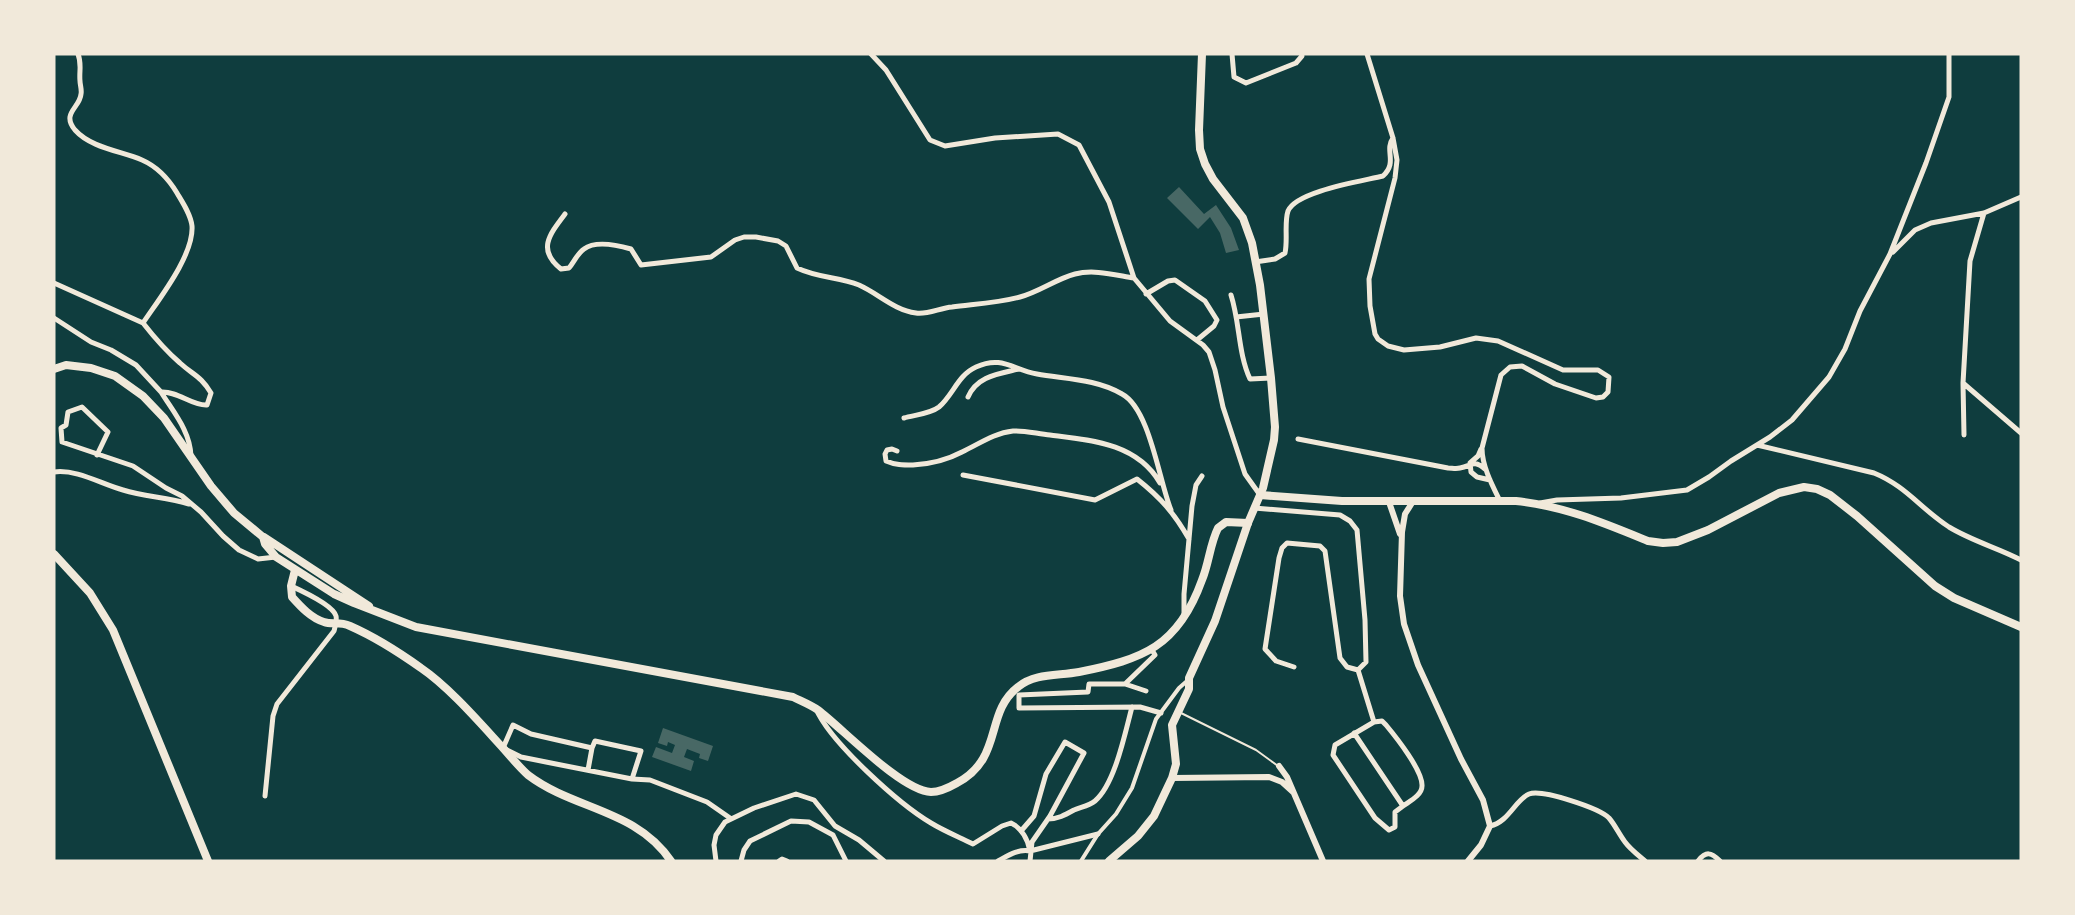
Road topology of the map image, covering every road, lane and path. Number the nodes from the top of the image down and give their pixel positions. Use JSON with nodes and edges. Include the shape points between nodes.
{"nodes":[{"id":1,"x":78,"y":54,"type":"edge"},
{"id":2,"x":871,"y":54,"type":"edge"},
{"id":3,"x":1202,"y":54,"type":"edge"},
{"id":4,"x":1232,"y":54,"type":"edge"},
{"id":5,"x":1301,"y":54,"type":"edge"},
{"id":6,"x":1367,"y":54,"type":"edge"},
{"id":7,"x":1948,"y":54,"type":"edge"},
{"id":8,"x":1393,"y":138,"type":"junction"},
{"id":9,"x":2021,"y":198,"type":"edge"},
{"id":10,"x":1984,"y":213,"type":"junction"},
{"id":11,"x":565,"y":214,"type":"dead end"},
{"id":12,"x":1890,"y":254,"type":"junction"},
{"id":13,"x":1256,"y":262,"type":"junction"},
{"id":14,"x":1134,"y":278,"type":"junction"},
{"id":15,"x":54,"y":283,"type":"edge"},
{"id":16,"x":1146,"y":294,"type":"junction"},
{"id":17,"x":1231,"y":295,"type":"dead end"},
{"id":18,"x":1264,"y":314,"type":"junction"},
{"id":19,"x":1236,"y":317,"type":"junction"},
{"id":20,"x":54,"y":318,"type":"edge"},
{"id":21,"x":143,"y":323,"type":"junction"},
{"id":22,"x":1197,"y":340,"type":"junction"},
{"id":23,"x":54,"y":369,"type":"edge"},
{"id":24,"x":1019,"y":369,"type":"junction"},
{"id":25,"x":1271,"y":378,"type":"junction"},
{"id":26,"x":1963,"y":383,"type":"junction"},
{"id":27,"x":161,"y":392,"type":"junction"},
{"id":28,"x":968,"y":398,"type":"dead end"},
{"id":29,"x":903,"y":418,"type":"dead end"},
{"id":30,"x":2021,"y":434,"type":"edge"},
{"id":31,"x":1964,"y":435,"type":"dead end"},
{"id":32,"x":1298,"y":439,"type":"dead end"},
{"id":33,"x":1757,"y":445,"type":"junction"},
{"id":34,"x":1482,"y":448,"type":"junction"},
{"id":35,"x":897,"y":451,"type":"dead end"},
{"id":36,"x":97,"y":455,"type":"junction"},
{"id":37,"x":191,"y":459,"type":"junction"},
{"id":38,"x":1470,"y":463,"type":"junction"},
{"id":39,"x":1486,"y":470,"type":"junction"},
{"id":40,"x":54,"y":472,"type":"edge"},
{"id":41,"x":963,"y":475,"type":"dead end"},
{"id":42,"x":1202,"y":476,"type":"dead end"},
{"id":43,"x":1490,"y":480,"type":"junction"},
{"id":44,"x":1166,"y":495,"type":"junction"},
{"id":45,"x":1260,"y":495,"type":"junction"},
{"id":46,"x":1500,"y":501,"type":"junction"},
{"id":47,"x":1389,"y":502,"type":"junction"},
{"id":48,"x":1412,"y":503,"type":"junction"},
{"id":49,"x":1540,"y":503,"type":"junction"},
{"id":50,"x":192,"y":505,"type":"junction"},
{"id":51,"x":1254,"y":508,"type":"junction"},
{"id":52,"x":1171,"y":510,"type":"junction"},
{"id":53,"x":1248,"y":523,"type":"junction"},
{"id":54,"x":263,"y":537,"type":"junction"},
{"id":55,"x":1189,"y":539,"type":"junction"},
{"id":56,"x":1401,"y":541,"type":"junction"},
{"id":57,"x":54,"y":554,"type":"edge"},
{"id":58,"x":276,"y":557,"type":"junction"},
{"id":59,"x":2021,"y":560,"type":"edge"},
{"id":60,"x":295,"y":570,"type":"junction"},
{"id":61,"x":291,"y":586,"type":"junction"},
{"id":62,"x":378,"y":612,"type":"junction"},
{"id":63,"x":1184,"y":615,"type":"junction"},
{"id":64,"x":336,"y":621,"type":"junction"},
{"id":65,"x":2021,"y":627,"type":"edge"},
{"id":66,"x":1152,"y":650,"type":"junction"},
{"id":67,"x":1294,"y":667,"type":"dead end"},
{"id":68,"x":1358,"y":670,"type":"junction"},
{"id":69,"x":1190,"y":678,"type":"junction"},
{"id":70,"x":1125,"y":684,"type":"junction"},
{"id":71,"x":1146,"y":691,"type":"dead end"},
{"id":72,"x":1132,"y":707,"type":"junction"},
{"id":73,"x":816,"y":708,"type":"junction"},
{"id":74,"x":1178,"y":711,"type":"junction"},
{"id":75,"x":1161,"y":713,"type":"junction"},
{"id":76,"x":1374,"y":722,"type":"junction"},
{"id":77,"x":1354,"y":733,"type":"junction"},
{"id":78,"x":503,"y":748,"type":"junction"},
{"id":79,"x":592,"y":748,"type":"junction"},
{"id":80,"x":1279,"y":766,"type":"joint"},
{"id":81,"x":588,"y":770,"type":"junction"},
{"id":82,"x":1173,"y":778,"type":"junction"},
{"id":83,"x":632,"y":779,"type":"junction"},
{"id":84,"x":1293,"y":792,"type":"junction"},
{"id":85,"x":265,"y":796,"type":"dead end"},
{"id":86,"x":1403,"y":806,"type":"junction"},
{"id":87,"x":730,"y":818,"type":"junction"},
{"id":88,"x":1048,"y":819,"type":"junction"},
{"id":89,"x":835,"y":826,"type":"junction"},
{"id":90,"x":1490,"y":826,"type":"junction"},
{"id":91,"x":1021,"y":831,"type":"junction"},
{"id":92,"x":1098,"y":834,"type":"junction"},
{"id":93,"x":833,"y":835,"type":"junction"},
{"id":94,"x":1030,"y":851,"type":"junction"},
{"id":95,"x":207,"y":861,"type":"edge"},
{"id":96,"x":671,"y":861,"type":"edge"},
{"id":97,"x":716,"y":861,"type":"edge"},
{"id":98,"x":741,"y":861,"type":"edge"},
{"id":99,"x":779,"y":861,"type":"edge"},
{"id":100,"x":787,"y":861,"type":"edge"},
{"id":101,"x":846,"y":861,"type":"edge"},
{"id":102,"x":884,"y":861,"type":"edge"},
{"id":103,"x":998,"y":861,"type":"edge"},
{"id":104,"x":1030,"y":861,"type":"edge"},
{"id":105,"x":1081,"y":861,"type":"edge"},
{"id":106,"x":1109,"y":861,"type":"edge"},
{"id":107,"x":1323,"y":861,"type":"edge"},
{"id":108,"x":1468,"y":861,"type":"edge"},
{"id":109,"x":1645,"y":861,"type":"edge"},
{"id":110,"x":1698,"y":861,"type":"edge"},
{"id":111,"x":1720,"y":861,"type":"edge"}],
"edges":[{"from":1,"to":21,"type":"street","via":[[82,93],[70,115],[75,130],[95,143],[158,168],[180,197],[192,224],[191,237],[171,282]]},
{"from":2,"to":14,"type":"street","via":[[886,70],[930,140],[945,146],[1058,134],[1079,145],[1109,202]]},
{"from":3,"to":13,"type":"main road","via":[[1200,149],[1213,179],[1248,230]]},
{"from":4,"to":5,"type":"street","via":[[1234,76],[1246,83],[1296,63]]},
{"from":6,"to":8,"type":"street"},
{"from":7,"to":12,"type":"street","via":[[1949,97]]},
{"from":8,"to":13,"type":"street","via":[[1391,162],[1383,176],[1321,191],[1294,203],[1287,213],[1285,253]]},
{"from":8,"to":34,"type":"street","via":[[1397,170],[1369,279],[1370,306],[1378,339],[1404,350],[1476,338],[1498,341],[1563,369],[1598,370],[1609,377],[1608,392],[1596,398],[1555,384],[1522,366],[1510,367],[1501,375]]},
{"from":9,"to":10,"type":"street"},
{"from":10,"to":12,"type":"street","via":[[1914,230]]},
{"from":10,"to":26,"type":"street","via":[[1970,261]]},
{"from":11,"to":14,"type":"street","via":[[547,249],[548,256],[561,268],[569,268],[579,253],[592,245],[631,249],[641,265],[711,257],[735,240],[756,237],[786,246],[797,268],[859,285],[896,308],[918,314],[1022,297],[1076,274],[1101,272]]},
{"from":12,"to":33,"type":"street","via":[[1828,377],[1792,420]]},
{"from":13,"to":18,"type":"main road"},
{"from":14,"to":16,"type":"street"},
{"from":15,"to":21,"type":"street"},
{"from":16,"to":22,"type":"street","via":[[1170,321]]},
{"from":16,"to":22,"type":"street","via":[[1175,280],[1205,301],[1217,320]]},
{"from":17,"to":19,"type":"street"},
{"from":18,"to":19,"type":"street"},
{"from":18,"to":25,"type":"main road"},
{"from":19,"to":25,"type":"street","via":[[1250,379]]},
{"from":20,"to":27,"type":"street","via":[[136,365]]},
{"from":21,"to":27,"type":"street","via":[[181,364],[204,380],[211,393],[207,405],[202,405],[181,395]]},
{"from":22,"to":45,"type":"street","via":[[1213,361],[1245,474]]},
{"from":23,"to":37,"type":"main road","via":[[66,364],[115,376],[143,396],[164,418]]},
{"from":24,"to":28,"type":"street","via":[[977,383]]},
{"from":24,"to":29,"type":"street","via":[[1005,362],[978,366],[960,379],[938,407]]},
{"from":24,"to":44,"type":"street","via":[[1102,386],[1135,403]]},
{"from":25,"to":45,"type":"main road","via":[[1274,440]]},
{"from":26,"to":30,"type":"street"},
{"from":26,"to":31,"type":"street"},
{"from":27,"to":37,"type":"street","via":[[187,433]]},
{"from":32,"to":38,"type":"street","via":[[1448,468]]},
{"from":33,"to":49,"type":"street","via":[[1687,490]]},
{"from":33,"to":59,"type":"street","via":[[1887,478],[1948,526]]},
{"from":34,"to":38,"type":"street"},
{"from":34,"to":39,"type":"street"},
{"from":35,"to":44,"type":"street","via":[[887,450],[886,461],[894,465],[925,464],[1014,431],[1107,443],[1144,464]]},
{"from":36,"to":36,"type":"street","via":[[62,442],[61,428],[66,425],[68,412],[82,407],[108,432]]},
{"from":36,"to":50,"type":"street","via":[[133,466]]},
{"from":37,"to":54,"type":"main road","via":[[234,513]]},
{"from":38,"to":39,"type":"street"},
{"from":38,"to":43,"type":"street","via":[[1471,472]]},
{"from":39,"to":43,"type":"street"},
{"from":40,"to":50,"type":"street","via":[[67,471],[122,490]]},
{"from":41,"to":52,"type":"street","via":[[1095,500],[1137,479]]},
{"from":42,"to":55,"type":"street","via":[[1193,495]]},
{"from":43,"to":46,"type":"street"},
{"from":44,"to":52,"type":"street"},
{"from":45,"to":47,"type":"main road"},
{"from":45,"to":51,"type":"main road"},
{"from":46,"to":48,"type":"main road"},
{"from":46,"to":49,"type":"main road"},
{"from":47,"to":48,"type":"main road"},
{"from":47,"to":56,"type":"street"},
{"from":48,"to":56,"type":"street","via":[[1405,514]]},
{"from":49,"to":65,"type":"main road","via":[[1663,543],[1708,530],[1779,493],[1817,489],[1857,516],[1935,586]]},
{"from":50,"to":58,"type":"street","via":[[239,550],[258,559]]},
{"from":51,"to":53,"type":"main road"},
{"from":51,"to":68,"type":"street","via":[[1340,515],[1356,530],[1366,662]]},
{"from":52,"to":55,"type":"street"},
{"from":53,"to":63,"type":"main road","via":[[1226,522],[1218,528],[1201,583]]},
{"from":53,"to":69,"type":"main road","via":[[1215,621]]},
{"from":54,"to":58,"type":"main road"},
{"from":54,"to":62,"type":"main road"},
{"from":55,"to":63,"type":"street"},
{"from":56,"to":90,"type":"street","via":[[1401,611],[1409,642],[1483,800]]},
{"from":57,"to":95,"type":"main road","via":[[90,593],[113,630]]},
{"from":58,"to":60,"type":"main road"},
{"from":60,"to":61,"type":"main road"},
{"from":60,"to":62,"type":"main road","via":[[334,594]]},
{"from":61,"to":64,"type":"street","via":[[331,608]]},
{"from":61,"to":64,"type":"main road","via":[[292,597],[303,610],[324,622]]},
{"from":62,"to":73,"type":"main road","via":[[416,627],[768,692]]},
{"from":63,"to":66,"type":"main road","via":[[1172,633]]},
{"from":64,"to":78,"type":"main road","via":[[424,670]]},
{"from":64,"to":85,"type":"street","via":[[334,631],[277,704]]},
{"from":66,"to":70,"type":"street","via":[[1155,655]]},
{"from":66,"to":73,"type":"main road","via":[[1112,665],[1031,679],[1018,686],[1003,701],[984,760],[961,782],[931,792],[888,770]]},
{"from":67,"to":68,"type":"street","via":[[1276,661],[1265,649],[1279,558],[1287,543],[1320,546],[1325,551],[1340,658],[1347,667]]},
{"from":68,"to":76,"type":"street"},
{"from":69,"to":74,"type":"main road"},
{"from":69,"to":75,"type":"street"},
{"from":70,"to":71,"type":"street"},
{"from":70,"to":72,"type":"street","via":[[1089,684],[1088,692],[1019,695],[1018,708]]},
{"from":72,"to":75,"type":"street"},
{"from":72,"to":88,"type":"street","via":[[1107,787],[1089,805]]},
{"from":73,"to":91,"type":"street","via":[[825,726],[863,766],[931,824],[973,844],[1011,823]]},
{"from":74,"to":80,"type":"lane","via":[[1256,750]]},
{"from":74,"to":82,"type":"main road","via":[[1172,724],[1176,764]]},
{"from":75,"to":92,"type":"street","via":[[1132,788]]},
{"from":76,"to":77,"type":"street"},
{"from":76,"to":86,"type":"street","via":[[1386,725],[1419,775],[1419,794]]},
{"from":77,"to":86,"type":"street"},
{"from":77,"to":86,"type":"street","via":[[1333,750],[1346,777],[1375,818],[1389,830],[1395,827],[1395,812]]},
{"from":78,"to":79,"type":"street","via":[[513,725],[531,734]]},
{"from":78,"to":81,"type":"street","via":[[521,757]]},
{"from":78,"to":96,"type":"main road","via":[[529,775],[646,833]]},
{"from":79,"to":81,"type":"street"},
{"from":79,"to":83,"type":"street","via":[[595,741],[641,752]]},
{"from":80,"to":84,"type":"street"},
{"from":81,"to":83,"type":"street"},
{"from":82,"to":84,"type":"street","via":[[1269,777]]},
{"from":82,"to":106,"type":"main road","via":[[1154,816]]},
{"from":83,"to":87,"type":"street","via":[[650,780],[707,802]]},
{"from":84,"to":107,"type":"street"},
{"from":87,"to":89,"type":"street","via":[[796,794],[814,800]]},
{"from":87,"to":97,"type":"street","via":[[716,835]]},
{"from":88,"to":91,"type":"street","via":[[1084,753],[1065,742],[1046,774],[1036,813]]},
{"from":88,"to":94,"type":"street"},
{"from":89,"to":93,"type":"street"},
{"from":89,"to":102,"type":"street"},
{"from":90,"to":108,"type":"street"},
{"from":90,"to":109,"type":"street","via":[[1523,797],[1536,792],[1606,816],[1626,844]]},
{"from":91,"to":94,"type":"street"},
{"from":92,"to":94,"type":"street"},
{"from":92,"to":105,"type":"street"},
{"from":93,"to":98,"type":"street","via":[[808,822],[791,821],[750,841]]},
{"from":93,"to":101,"type":"street"},
{"from":94,"to":103,"type":"street","via":[[1017,851]]},
{"from":94,"to":104,"type":"street"},
{"from":99,"to":100,"type":"street"},
{"from":110,"to":111,"type":"street","via":[[1709,853]]}]}
